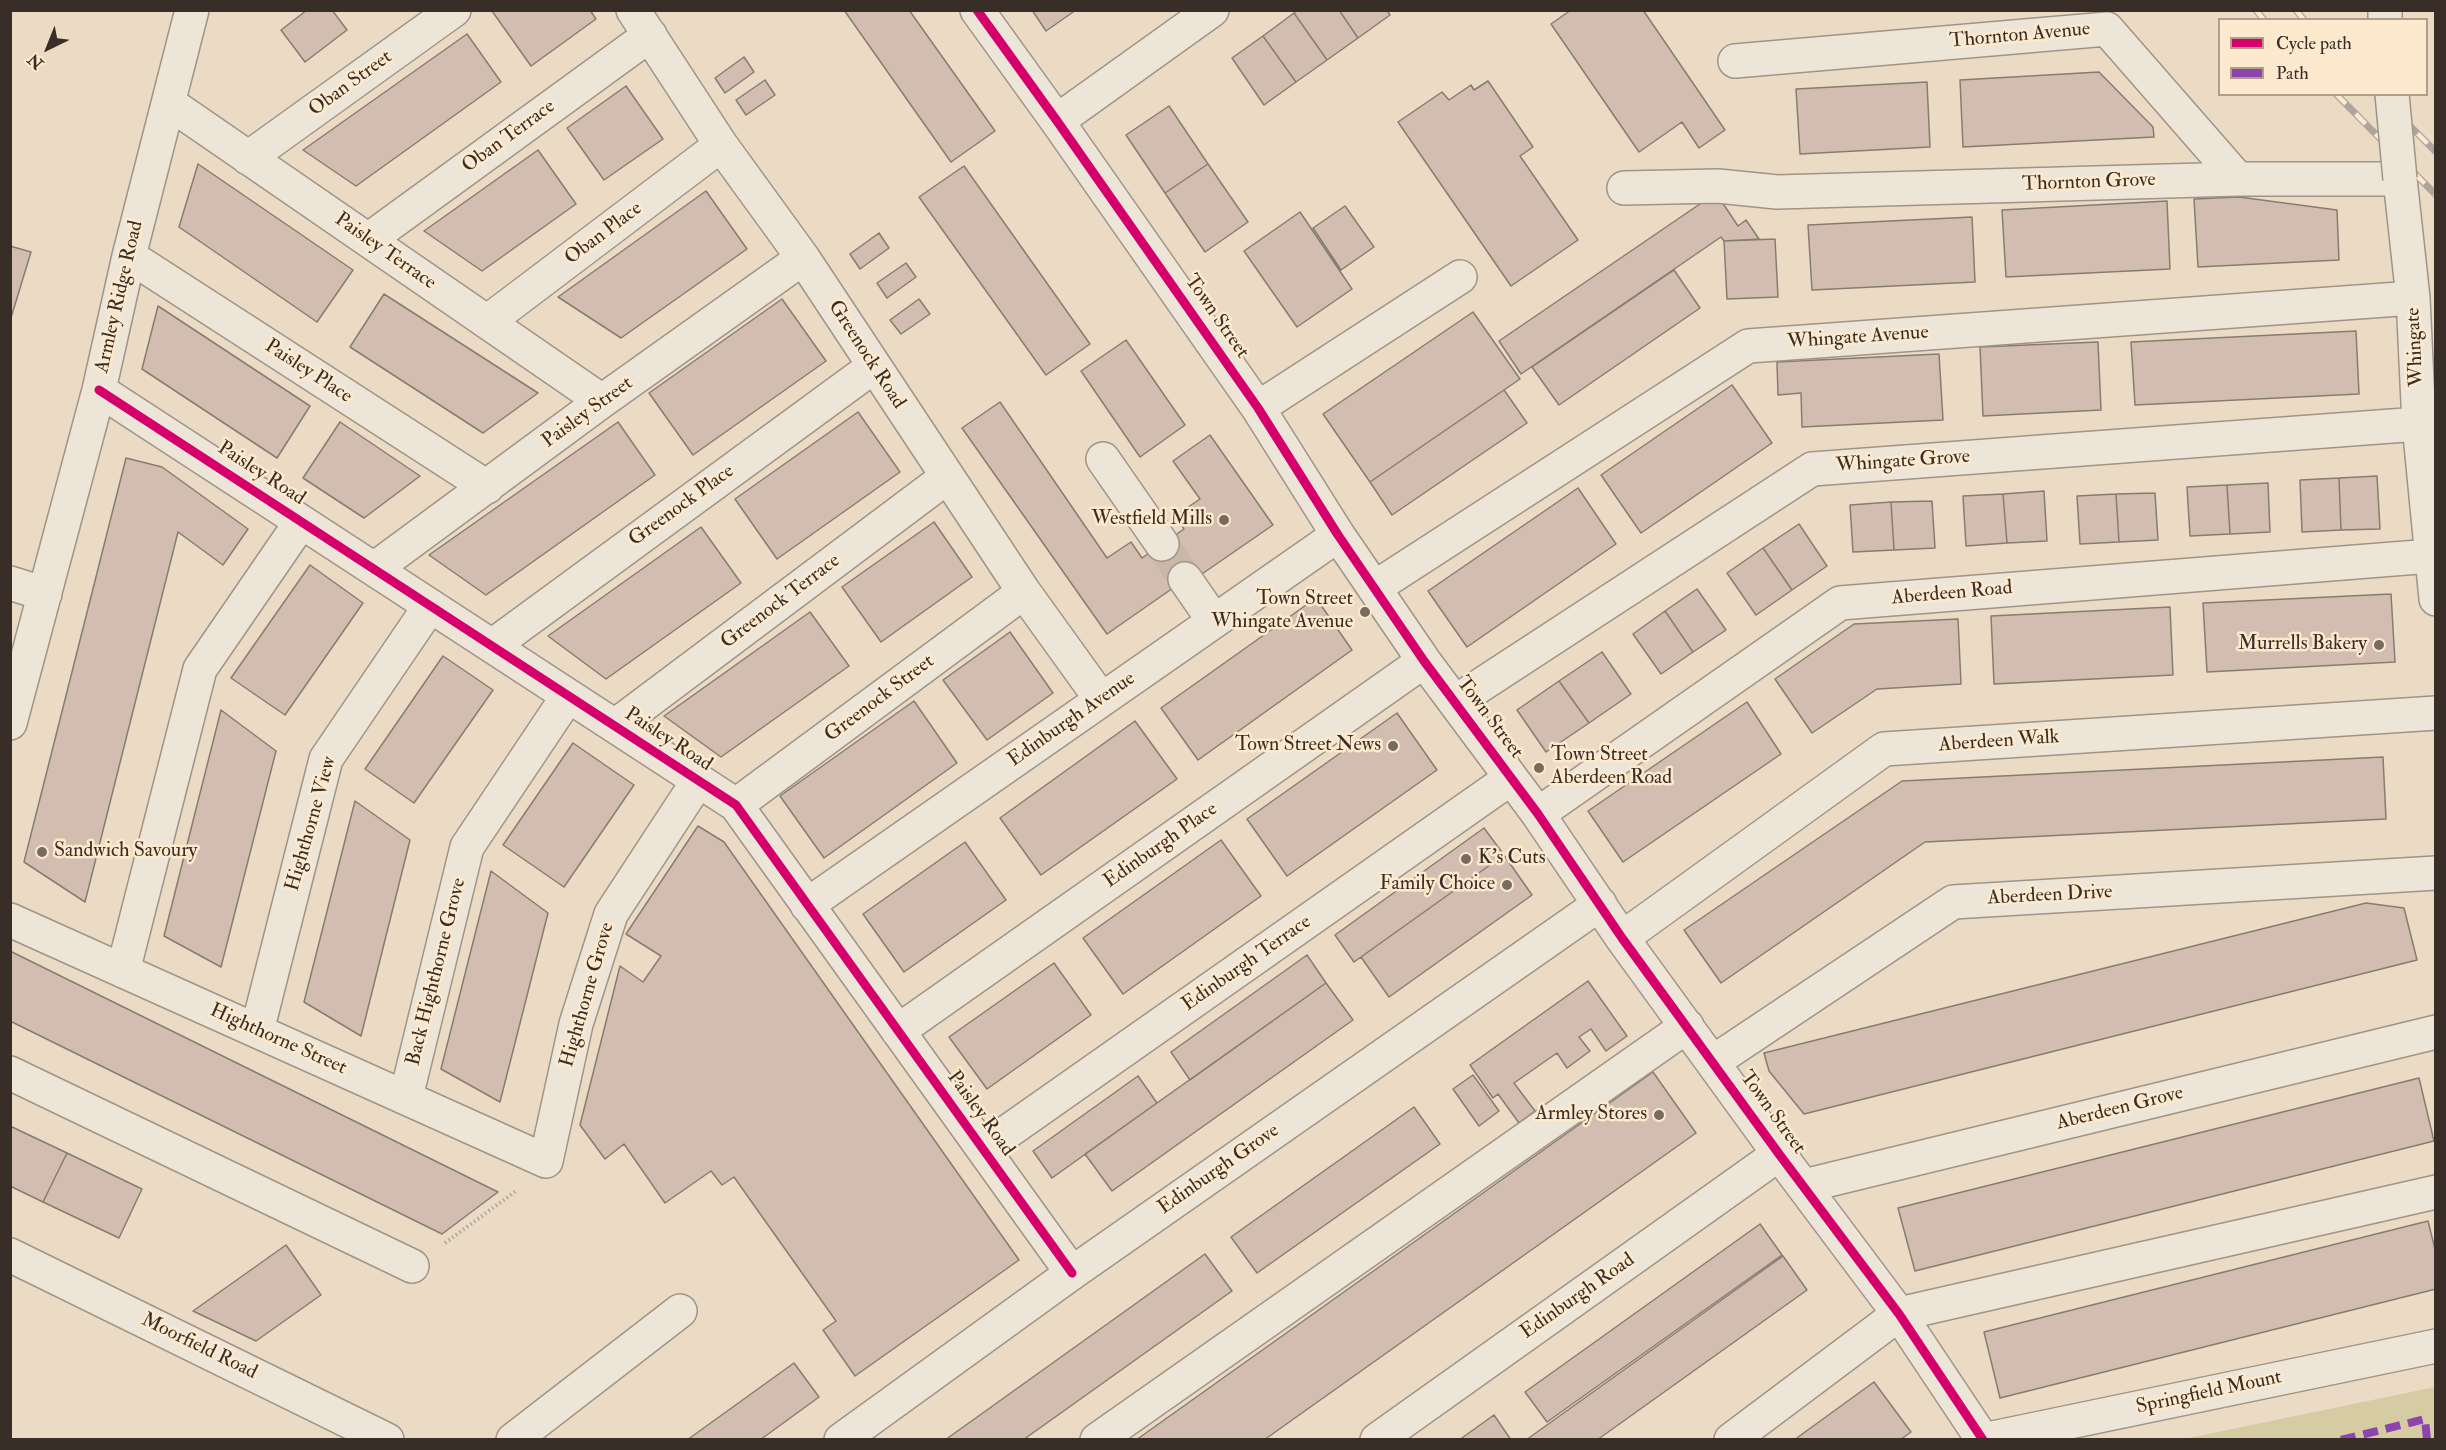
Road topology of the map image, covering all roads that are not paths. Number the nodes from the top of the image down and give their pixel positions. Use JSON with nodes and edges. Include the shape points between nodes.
{"nodes":[{"id":1,"x":192,"y":10,"type":"edge"},
{"id":2,"x":454,"y":10,"type":"edge"},
{"id":3,"x":977,"y":10,"type":"edge"},
{"id":4,"x":1212,"y":10,"type":"edge"},
{"id":5,"x":642,"y":23,"type":"edge"},
{"id":6,"x":1735,"y":61,"type":"dead end"},
{"id":7,"x":2392,"y":96,"type":"edge"},
{"id":8,"x":169,"y":103,"type":"junction"},
{"id":9,"x":1057,"y":121,"type":"junction"},
{"id":10,"x":721,"y":146,"type":"junction"},
{"id":11,"x":248,"y":158,"type":"junction"},
{"id":12,"x":2238,"y":179,"type":"junction"},
{"id":13,"x":2400,"y":179,"type":"junction"},
{"id":14,"x":1624,"y":188,"type":"dead end"},
{"id":15,"x":368,"y":240,"type":"junction"},
{"id":16,"x":129,"y":256,"type":"junction"},
{"id":17,"x":803,"y":258,"type":"junction"},
{"id":18,"x":1460,"y":277,"type":"dead end"},
{"id":19,"x":2413,"y":298,"type":"junction"},
{"id":20,"x":487,"y":322,"type":"junction"},
{"id":21,"x":873,"y":367,"type":"junction"},
{"id":22,"x":99,"y":390,"type":"junction"},
{"id":23,"x":602,"y":401,"type":"junction"},
{"id":24,"x":1258,"y":408,"type":"junction"},
{"id":25,"x":2420,"y":424,"type":"junction"},
{"id":26,"x":1103,"y":459,"type":"dead end"},
{"id":27,"x":947,"y":477,"type":"junction"},
{"id":28,"x":487,"y":487,"type":"junction"},
{"id":29,"x":301,"y":522,"type":"junction"},
{"id":30,"x":1338,"y":535,"type":"junction"},
{"id":31,"x":1162,"y":544,"type":"tunnel mouth"},
{"id":32,"x":2431,"y":556,"type":"junction"},
{"id":33,"x":374,"y":569,"type":"junction"},
{"id":34,"x":1185,"y":579,"type":"tunnel mouth"},
{"id":35,"x":10,"y":583,"type":"edge"},
{"id":36,"x":1374,"y":588,"type":"junction"},
{"id":37,"x":1024,"y":592,"type":"junction"},
{"id":38,"x":45,"y":594,"type":"junction"},
{"id":39,"x":2436,"y":599,"type":"edge"},
{"id":40,"x":430,"y":606,"type":"junction"},
{"id":41,"x":1214,"y":621,"type":"junction"},
{"id":42,"x":492,"y":646,"type":"junction"},
{"id":43,"x":1424,"y":661,"type":"junction"},
{"id":44,"x":568,"y":696,"type":"junction"},
{"id":45,"x":1101,"y":699,"type":"junction"},
{"id":46,"x":1455,"y":702,"type":"junction"},
{"id":47,"x":2436,"y":713,"type":"edge"},
{"id":48,"x":10,"y":723,"type":"edge"},
{"id":49,"x":615,"y":726,"type":"junction"},
{"id":50,"x":1511,"y":778,"type":"junction"},
{"id":51,"x":698,"y":781,"type":"junction"},
{"id":52,"x":736,"y":806,"type":"junction"},
{"id":53,"x":1538,"y":814,"type":"junction"},
{"id":54,"x":2436,"y":873,"type":"edge"},
{"id":55,"x":1599,"y":904,"type":"junction"},
{"id":56,"x":807,"y":905,"type":"junction"},
{"id":57,"x":10,"y":920,"type":"edge"},
{"id":58,"x":1622,"y":938,"type":"junction"},
{"id":59,"x":123,"y":970,"type":"junction"},
{"id":60,"x":1687,"y":1026,"type":"junction"},
{"id":61,"x":257,"y":1031,"type":"junction"},
{"id":62,"x":898,"y":1031,"type":"junction"},
{"id":63,"x":2436,"y":1032,"type":"edge"},
{"id":64,"x":1713,"y":1062,"type":"junction"},
{"id":65,"x":10,"y":1073,"type":"edge"},
{"id":66,"x":406,"y":1097,"type":"junction"},
{"id":67,"x":982,"y":1149,"type":"junction"},
{"id":68,"x":1779,"y":1154,"type":"junction"},
{"id":69,"x":546,"y":1161,"type":"joint"},
{"id":70,"x":1804,"y":1186,"type":"junction"},
{"id":71,"x":2436,"y":1192,"type":"edge"},
{"id":72,"x":10,"y":1255,"type":"edge"},
{"id":73,"x":412,"y":1266,"type":"road end"},
{"id":74,"x":1072,"y":1273,"type":"junction"},
{"id":75,"x":680,"y":1311,"type":"dead end"},
{"id":76,"x":1899,"y":1314,"type":"junction"},
{"id":77,"x":2436,"y":1346,"type":"edge"},
{"id":78,"x":387,"y":1440,"type":"edge"},
{"id":79,"x":513,"y":1440,"type":"edge"},
{"id":80,"x":841,"y":1440,"type":"edge"},
{"id":81,"x":1097,"y":1440,"type":"edge"},
{"id":82,"x":1377,"y":1440,"type":"edge"},
{"id":83,"x":1731,"y":1440,"type":"edge"},
{"id":84,"x":1983,"y":1440,"type":"edge"}],
"edges":[{"from":1,"to":8,"type":"street","name":"Armley Ridge Road"},
{"from":2,"to":11,"type":"street","name":"Oban Street"},
{"from":3,"to":9,"type":"street","name":"Town Street"},
{"from":4,"to":9,"type":"street"},
{"from":5,"to":10,"type":"street","name":"Greenock Road"},
{"from":5,"to":15,"type":"street","name":"Oban Terrace"},
{"from":6,"to":12,"type":"street","name":"Thornton Avenue","via":[[2107,29]]},
{"from":7,"to":13,"type":"street","name":"Whingate","bridge":true},
{"from":8,"to":11,"type":"street","name":"Paisley Terrace"},
{"from":8,"to":16,"type":"street","name":"Armley Ridge Road"},
{"from":9,"to":24,"type":"street","name":"Town Street"},
{"from":10,"to":17,"type":"street","name":"Greenock Road"},
{"from":10,"to":20,"type":"street","name":"Oban Place"},
{"from":11,"to":15,"type":"street","name":"Paisley Terrace"},
{"from":12,"to":13,"type":"street","name":"Thornton Grove"},
{"from":12,"to":14,"type":"street","name":"Thornton Grove","via":[[1777,192],[1718,186]]},
{"from":13,"to":19,"type":"street","name":"Whingate"},
{"from":15,"to":20,"type":"street","name":"Paisley Terrace"},
{"from":16,"to":22,"type":"street","name":"Armley Ridge Road"},
{"from":16,"to":28,"type":"street","name":"Paisley Place"},
{"from":17,"to":21,"type":"street","name":"Greenock Road"},
{"from":17,"to":23,"type":"street","name":"Paisley Street"},
{"from":18,"to":24,"type":"street"},
{"from":19,"to":25,"type":"street","name":"Whingate"},
{"from":19,"to":36,"type":"street","name":"Whingate Avenue","via":[[1748,346]]},
{"from":20,"to":23,"type":"street","name":"Paisley Terrace"},
{"from":21,"to":27,"type":"street","name":"Greenock Road"},
{"from":21,"to":42,"type":"street","name":"Greenock Place"},
{"from":22,"to":29,"type":"street","name":"Paisley Road"},
{"from":22,"to":38,"type":"street","name":"Armley Ridge Road"},
{"from":23,"to":28,"type":"street","name":"Paisley Street"},
{"from":24,"to":30,"type":"street","name":"Town Street"},
{"from":25,"to":32,"type":"street","name":"Whingate"},
{"from":25,"to":46,"type":"street","name":"Whingate Grove","via":[[1812,469]]},
{"from":26,"to":31,"type":"street"},
{"from":27,"to":37,"type":"street","name":"Greenock Road"},
{"from":27,"to":49,"type":"street","name":"Greenock Terrace"},
{"from":28,"to":33,"type":"street","name":"Paisley Street"},
{"from":29,"to":33,"type":"street","name":"Paisley Road"},
{"from":29,"to":59,"type":"street","via":[[200,669]]},
{"from":30,"to":36,"type":"street","name":"Town Street"},
{"from":30,"to":41,"type":"street","name":"Edinburgh Avenue"},
{"from":32,"to":39,"type":"street","name":"Whingate"},
{"from":32,"to":53,"type":"street","name":"Aberdeen Road","via":[[1840,603]]},
{"from":33,"to":40,"type":"street","name":"Paisley Road"},
{"from":34,"to":41,"type":"street"},
{"from":35,"to":38,"type":"street"},
{"from":36,"to":43,"type":"street","name":"Town Street"},
{"from":37,"to":45,"type":"street","name":"Greenock Road"},
{"from":37,"to":52,"type":"street","name":"Greenock Street"},
{"from":38,"to":48,"type":"street","name":"Armley Ridge Road"},
{"from":40,"to":42,"type":"street","name":"Paisley Road"},
{"from":40,"to":61,"type":"street","name":"Highthorne View","via":[[326,759]]},
{"from":41,"to":45,"type":"street","name":"Edinburgh Avenue"},
{"from":42,"to":44,"type":"street","name":"Paisley Road"},
{"from":43,"to":46,"type":"street","name":"Town Street"},
{"from":43,"to":62,"type":"street","name":"Edinburgh Place"},
{"from":44,"to":49,"type":"street","name":"Paisley Road"},
{"from":44,"to":66,"type":"street","name":"Back Highthorne Grove","via":[[467,848]]},
{"from":45,"to":56,"type":"street","name":"Edinburgh Avenue"},
{"from":46,"to":50,"type":"street","name":"Town Street"},
{"from":47,"to":58,"type":"street","name":"Aberdeen Walk","via":[[1884,749]]},
{"from":49,"to":51,"type":"street","name":"Paisley Road"},
{"from":50,"to":53,"type":"street","name":"Town Street"},
{"from":50,"to":67,"type":"street","name":"Edinburgh Terrace"},
{"from":51,"to":52,"type":"street","name":"Paisley Road"},
{"from":51,"to":69,"type":"street","name":"Highthorne Grove","via":[[611,914],[576,1024]]},
{"from":52,"to":56,"type":"street","name":"Paisley Road"},
{"from":53,"to":55,"type":"street","name":"Town Street"},
{"from":54,"to":64,"type":"street","name":"Aberdeen Drive","via":[[1953,902]]},
{"from":55,"to":58,"type":"street","name":"Town Street"},
{"from":55,"to":74,"type":"street","name":"Edinburgh Grove"},
{"from":56,"to":62,"type":"street","name":"Paisley Road"},
{"from":57,"to":59,"type":"street","name":"Highthorne Street"},
{"from":58,"to":60,"type":"street","name":"Town Street"},
{"from":59,"to":61,"type":"street","name":"Highthorne Street"},
{"from":60,"to":64,"type":"street","name":"Town Street"},
{"from":60,"to":81,"type":"street"},
{"from":61,"to":66,"type":"street","name":"Highthorne Street"},
{"from":62,"to":67,"type":"street","name":"Paisley Road"},
{"from":63,"to":70,"type":"street","name":"Aberdeen Grove"},
{"from":64,"to":68,"type":"street","name":"Town Street"},
{"from":65,"to":73,"type":"street"},
{"from":66,"to":69,"type":"street","name":"Highthorne Street"},
{"from":67,"to":74,"type":"street","name":"Paisley Road"},
{"from":68,"to":70,"type":"street","name":"Town Street"},
{"from":68,"to":82,"type":"street","name":"Edinburgh Road"},
{"from":70,"to":76,"type":"street","name":"Town Street"},
{"from":71,"to":76,"type":"street"},
{"from":72,"to":78,"type":"street","name":"Moorfield Road"},
{"from":74,"to":80,"type":"street","name":"Edinburgh Grove"},
{"from":75,"to":79,"type":"street"},
{"from":76,"to":83,"type":"street"},
{"from":76,"to":84,"type":"street","name":"Town Street"},
{"from":77,"to":84,"type":"street","name":"Springfield Mount"}]}
